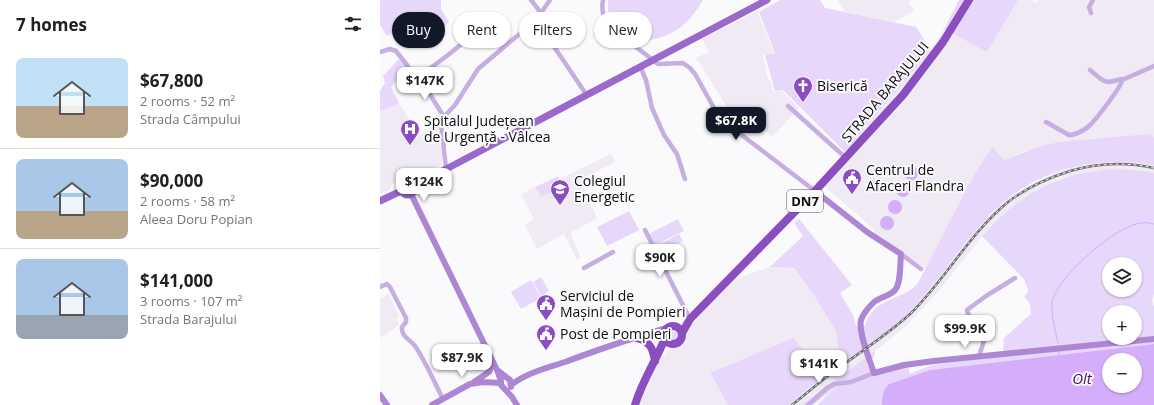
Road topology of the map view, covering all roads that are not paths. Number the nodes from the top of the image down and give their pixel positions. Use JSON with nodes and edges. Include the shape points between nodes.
{"nodes":[{"id":1,"x":531,"y":0,"type":"edge"},
{"id":2,"x":550,"y":0,"type":"edge"},
{"id":3,"x":603,"y":0,"type":"edge"},
{"id":4,"x":767,"y":0,"type":"edge"},
{"id":5,"x":968,"y":0,"type":"edge"},
{"id":6,"x":1093,"y":0,"type":"edge"},
{"id":7,"x":541,"y":12,"type":"joint"},
{"id":8,"x":1091,"y":13,"type":"dead end"},
{"id":9,"x":519,"y":34,"type":"edge"},
{"id":10,"x":457,"y":48,"type":"edge"},
{"id":11,"x":555,"y":48,"type":"edge"},
{"id":12,"x":380,"y":52,"type":"edge"},
{"id":13,"x":653,"y":60,"type":"junction"},
{"id":14,"x":640,"y":66,"type":"junction"},
{"id":15,"x":1154,"y":66,"type":"edge"},
{"id":16,"x":1090,"y":70,"type":"dead end"},
{"id":17,"x":417,"y":78,"type":"junction"},
{"id":18,"x":1122,"y":80,"type":"junction"},
{"id":19,"x":586,"y":94,"type":"junction"},
{"id":20,"x":788,"y":106,"type":"dead end"},
{"id":21,"x":444,"y":116,"type":"junction"},
{"id":22,"x":1046,"y":122,"type":"dead end"},
{"id":23,"x":846,"y":158,"type":"junction"},
{"id":24,"x":446,"y":168,"type":"junction"},
{"id":25,"x":685,"y":179,"type":"dead end"},
{"id":26,"x":414,"y":186,"type":"junction"},
{"id":27,"x":401,"y":191,"type":"junction"},
{"id":28,"x":815,"y":191,"type":"junction"},
{"id":29,"x":411,"y":194,"type":"junction"},
{"id":30,"x":380,"y":201,"type":"edge"},
{"id":31,"x":645,"y":230,"type":"dead end"},
{"id":32,"x":613,"y":252,"type":"dead end"},
{"id":33,"x":901,"y":254,"type":"junction"},
{"id":34,"x":584,"y":268,"type":"dead end"},
{"id":35,"x":921,"y":269,"type":"dead end"},
{"id":36,"x":1015,"y":278,"type":"dead end"},
{"id":37,"x":380,"y":287,"type":"edge"},
{"id":38,"x":690,"y":319,"type":"junction"},
{"id":39,"x":672,"y":326,"type":"junction"},
{"id":40,"x":682,"y":333,"type":"junction"},
{"id":41,"x":664,"y":337,"type":"junction"},
{"id":42,"x":633,"y":339,"type":"junction"},
{"id":43,"x":1154,"y":339,"type":"edge"},
{"id":44,"x":675,"y":344,"type":"junction"},
{"id":45,"x":979,"y":357,"type":"junction"},
{"id":46,"x":656,"y":359,"type":"junction"},
{"id":47,"x":493,"y":363,"type":"junction"},
{"id":48,"x":874,"y":373,"type":"junction"},
{"id":49,"x":506,"y":383,"type":"junction"},
{"id":50,"x":470,"y":384,"type":"junction"},
{"id":51,"x":380,"y":395,"type":"edge"},
{"id":52,"x":443,"y":399,"type":"junction"},
{"id":53,"x":387,"y":405,"type":"edge"},
{"id":54,"x":432,"y":405,"type":"edge"},
{"id":55,"x":516,"y":405,"type":"edge"},
{"id":56,"x":635,"y":405,"type":"edge"},
{"id":57,"x":808,"y":405,"type":"edge"}],
"edges":[{"from":1,"to":7,"type":"street"},
{"from":2,"to":7,"type":"street"},
{"from":3,"to":13,"type":"street","via":[[602,12],[606,22]]},
{"from":4,"to":13,"type":"main road"},
{"from":5,"to":23,"type":"highway","name":"STRADA BARAJULUI","number":"DN7","via":[[949,33],[916,79]]},
{"from":6,"to":8,"type":"street","via":[[1089,7]]},
{"from":9,"to":21,"type":"street","via":[[478,69],[455,105]]},
{"from":10,"to":17,"type":"street"},
{"from":11,"to":19,"type":"street"},
{"from":12,"to":17,"type":"street","via":[[390,49],[396,51]]},
{"from":13,"to":14,"type":"main road"},
{"from":13,"to":28,"type":"street","via":[[661,64],[683,63],[695,74],[714,108],[726,122]]},
{"from":14,"to":19,"type":"main road"},
{"from":14,"to":25,"type":"street","via":[[652,108],[676,154]]},
{"from":15,"to":18,"type":"street"},
{"from":16,"to":18,"type":"street","via":[[1106,82]]},
{"from":17,"to":21,"type":"street"},
{"from":18,"to":22,"type":"street","via":[[1091,125],[1069,135]]},
{"from":19,"to":24,"type":"main road"},
{"from":20,"to":23,"type":"street","name":"STRADA BARAJULUI"},
{"from":21,"to":24,"type":"street","via":[[441,124]]},
{"from":23,"to":28,"type":"highway","name":"STRADA BARAJULUI","number":"DN7"},
{"from":24,"to":26,"type":"main road"},
{"from":26,"to":27,"type":"main road","via":[[406,182],[401,186]]},
{"from":26,"to":29,"type":"main road"},
{"from":27,"to":29,"type":"main road","via":[[406,195]]},
{"from":27,"to":30,"type":"main road"},
{"from":28,"to":33,"type":"street","via":[[867,232]]},
{"from":28,"to":38,"type":"highway","name":"STRADA BARAJULUI","number":"DN7"},
{"from":29,"to":47,"type":"street"},
{"from":31,"to":38,"type":"street"},
{"from":32,"to":34,"type":"street"},
{"from":33,"to":35,"type":"street"},
{"from":33,"to":48,"type":"street","via":[[896,289],[873,303],[862,318],[864,344]]},
{"from":36,"to":45,"type":"street","via":[[967,310],[984,338]]},
{"from":37,"to":52,"type":"street","via":[[389,285],[406,320],[402,331],[416,347]]},
{"from":38,"to":39,"type":"highway","name":"STRADA BARAJULUI","number":"DN7"},
{"from":38,"to":40,"type":"highway","name":"STRADA BARAJULUI","number":"DN7"},
{"from":39,"to":40,"type":"highway","via":[[679,328]]},
{"from":39,"to":41,"type":"highway","number":"DN7"},
{"from":39,"to":42,"type":"street"},
{"from":40,"to":44,"type":"highway","number":"DN7","via":[[680,341]]},
{"from":41,"to":42,"type":"street"},
{"from":41,"to":44,"type":"highway","via":[[667,342]]},
{"from":41,"to":46,"type":"highway","number":"DN7"},
{"from":42,"to":46,"type":"highway","via":[[645,341],[650,345]]},
{"from":42,"to":49,"type":"street"},
{"from":43,"to":45,"type":"street"},
{"from":44,"to":46,"type":"highway","number":"DN7"},
{"from":45,"to":48,"type":"street","via":[[914,364]]},
{"from":46,"to":56,"type":"highway","number":"DN7"},
{"from":47,"to":49,"type":"street"},
{"from":47,"to":50,"type":"street","via":[[486,375]]},
{"from":48,"to":57,"type":"street","via":[[851,382],[834,384]]},
{"from":49,"to":50,"type":"street"},
{"from":49,"to":55,"type":"street"},
{"from":50,"to":52,"type":"street"},
{"from":51,"to":53,"type":"street"},
{"from":52,"to":54,"type":"street"}]}
